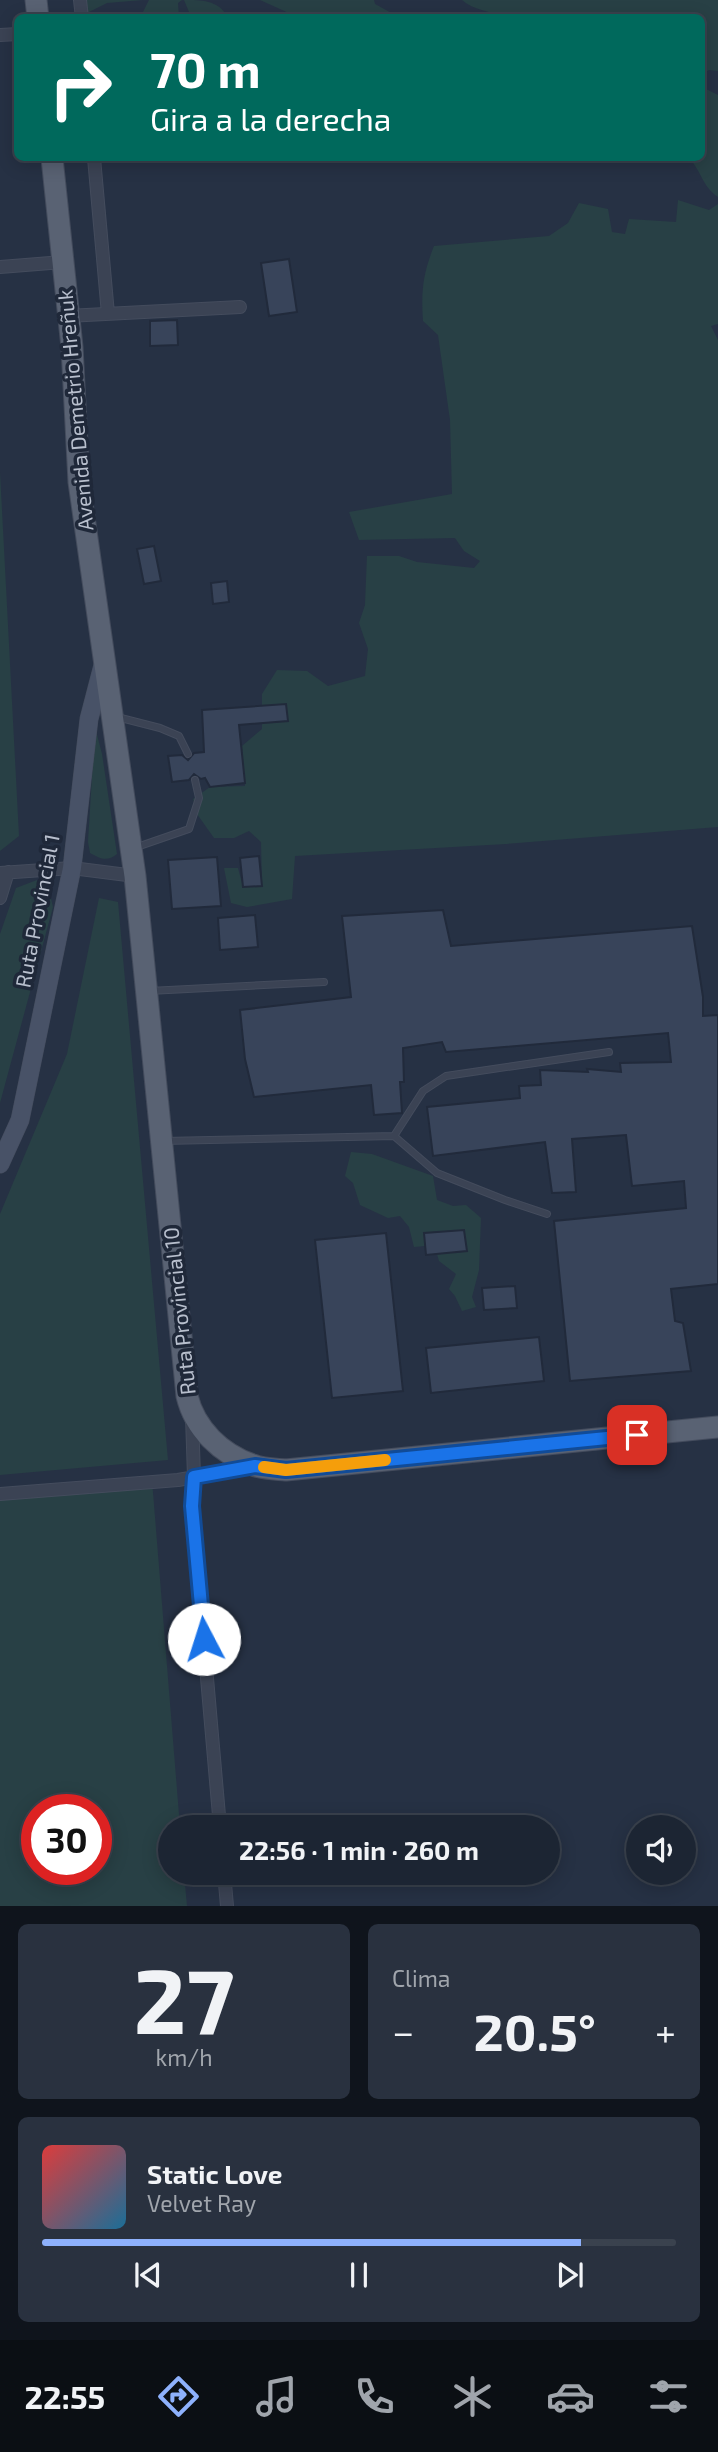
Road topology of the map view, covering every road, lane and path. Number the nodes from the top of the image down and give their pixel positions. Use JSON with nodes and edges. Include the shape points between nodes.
{"nodes":[{"id":1,"x":52,"y":161,"type":"edge"},
{"id":2,"x":94,"y":161,"type":"edge"},
{"id":3,"x":63,"y":262,"type":"junction"},
{"id":4,"x":0,"y":267,"type":"edge"},
{"id":5,"x":240,"y":307,"type":"dead end"},
{"id":6,"x":108,"y":314,"type":"junction"},
{"id":7,"x":68,"y":316,"type":"junction"},
{"id":8,"x":103,"y":662,"type":"junction"},
{"id":9,"x":112,"y":716,"type":"junction"},
{"id":10,"x":188,"y":754,"type":"dead end"},
{"id":11,"x":195,"y":780,"type":"dead end"},
{"id":12,"x":132,"y":849,"type":"junction"},
{"id":13,"x":72,"y":868,"type":"junction"},
{"id":14,"x":4,"y":873,"type":"edge"},
{"id":15,"x":135,"y":876,"type":"junction"},
{"id":16,"x":0,"y":898,"type":"edge"},
{"id":17,"x":324,"y":982,"type":"dead end"},
{"id":18,"x":147,"y":991,"type":"junction"},
{"id":19,"x":608,"y":1052,"type":"dead end"},
{"id":20,"x":394,"y":1136,"type":"junction"},
{"id":21,"x":162,"y":1141,"type":"junction"},
{"id":22,"x":0,"y":1164,"type":"edge"},
{"id":23,"x":547,"y":1214,"type":"dead end"},
{"id":24,"x":191,"y":1413,"type":"junction"},
{"id":25,"x":718,"y":1427,"type":"edge"},
{"id":26,"x":255,"y":1466,"type":"junction"},
{"id":27,"x":194,"y":1477,"type":"junction"},
{"id":28,"x":0,"y":1494,"type":"edge"},
{"id":29,"x":219,"y":1815,"type":"edge"},
{"id":30,"x":225,"y":1885,"type":"edge"},
{"id":31,"x":227,"y":1906,"type":"edge"}],
"edges":[{"from":1,"to":3,"type":"main road","name":"Avenida Demetrio Hreñuk"},
{"from":2,"to":6,"type":"street"},
{"from":3,"to":4,"type":"street"},
{"from":3,"to":7,"type":"main road","name":"Avenida Demetrio Hreñuk"},
{"from":5,"to":6,"type":"street"},
{"from":6,"to":7,"type":"street"},
{"from":7,"to":8,"type":"main road","name":"Avenida Demetrio Hreñuk","via":[[79,482]]},
{"from":8,"to":9,"type":"main road","name":"Ruta Provincial 10"},
{"from":8,"to":13,"type":"main road","name":"Ruta Provincial 1","via":[[89,719]]},
{"from":9,"to":10,"type":"lane","via":[[160,727],[179,737]]},
{"from":9,"to":12,"type":"main road","name":"Ruta Provincial 10"},
{"from":11,"to":12,"type":"lane","via":[[199,798],[189,829]]},
{"from":12,"to":15,"type":"main road","name":"Ruta Provincial 10"},
{"from":13,"to":14,"type":"street"},
{"from":13,"to":15,"type":"street"},
{"from":13,"to":22,"type":"main road","name":"Ruta Provincial 1","via":[[20,1120]]},
{"from":14,"to":16,"type":"street"},
{"from":15,"to":18,"type":"main road","name":"Ruta Provincial 10"},
{"from":17,"to":18,"type":"lane"},
{"from":18,"to":21,"type":"main road","name":"Ruta Provincial 10"},
{"from":19,"to":20,"type":"lane","via":[[446,1076],[423,1091]]},
{"from":20,"to":21,"type":"lane"},
{"from":20,"to":23,"type":"lane","via":[[437,1173]]},
{"from":21,"to":24,"type":"main road","name":"Ruta Provincial 10"},
{"from":24,"to":26,"type":"main road","name":"Ruta Provincial 10","via":[[229,1454]]},
{"from":24,"to":27,"type":"street"},
{"from":25,"to":26,"type":"main road","name":"Ruta Provincial 10","via":[[286,1470]]},
{"from":26,"to":27,"type":"street"},
{"from":27,"to":28,"type":"street"},
{"from":27,"to":29,"type":"street","via":[[192,1506]]},
{"from":30,"to":31,"type":"street"}]}
